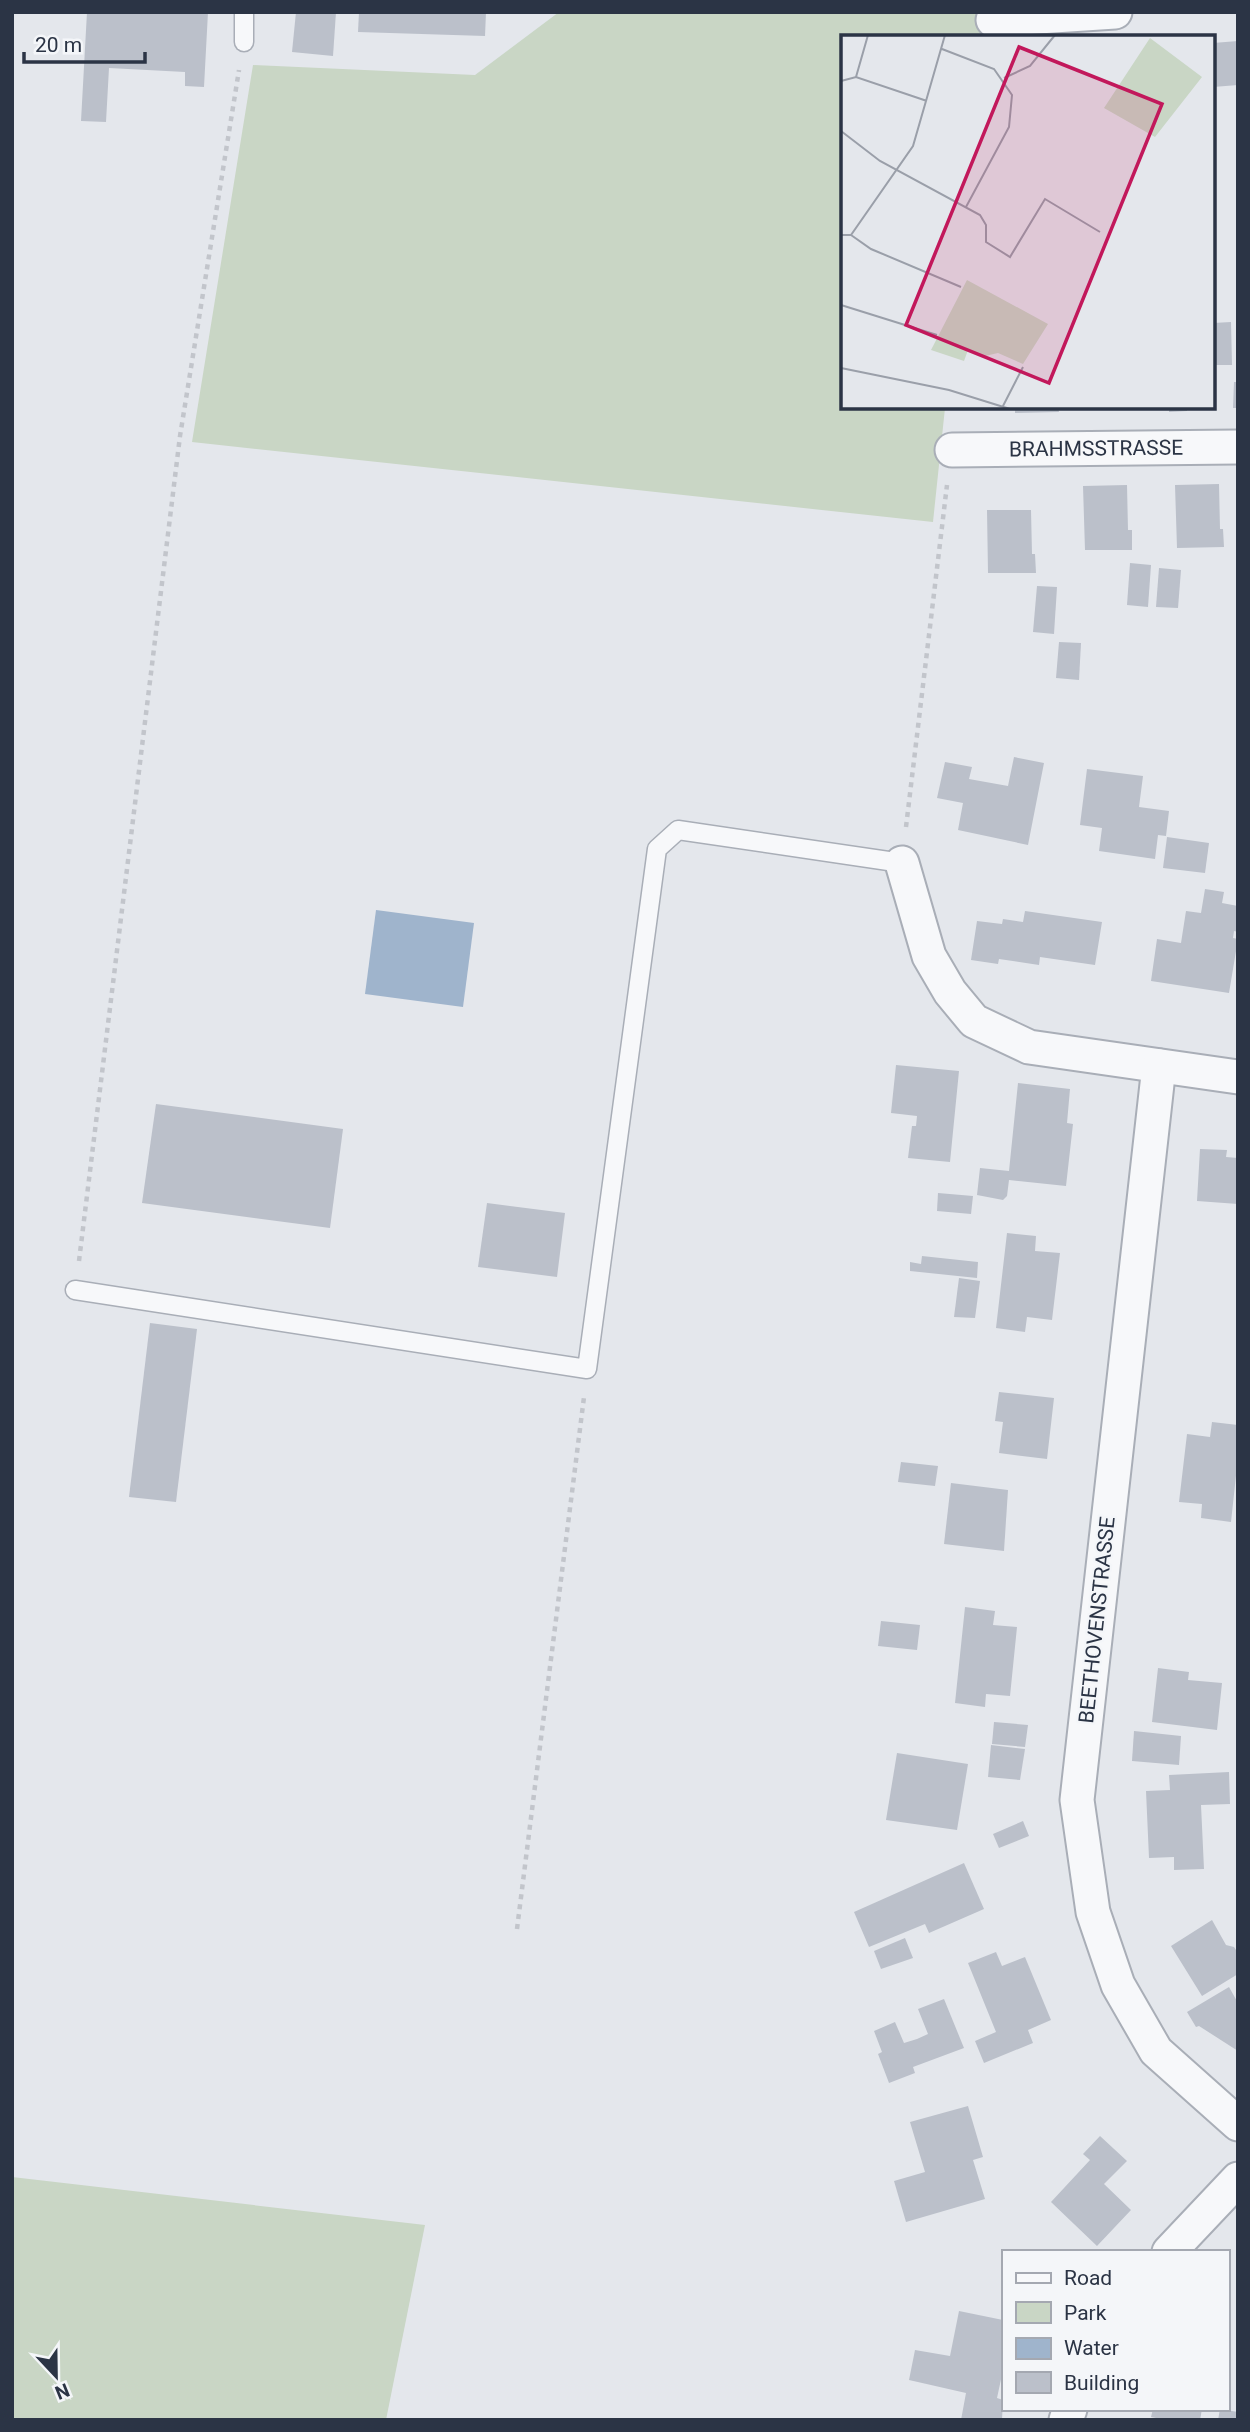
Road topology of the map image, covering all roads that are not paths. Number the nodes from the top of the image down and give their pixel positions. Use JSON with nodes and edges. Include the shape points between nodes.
{"nodes":[{"id":1,"x":244,"y":12,"type":"edge"},
{"id":2,"x":1115,"y":12,"type":"edge"},
{"id":3,"x":993,"y":20,"type":"dead end"},
{"id":4,"x":244,"y":42,"type":"road end"},
{"id":5,"x":1238,"y":447,"type":"edge"},
{"id":6,"x":951,"y":450,"type":"road end"},
{"id":7,"x":902,"y":863,"type":"joint"},
{"id":8,"x":1159,"y":1066,"type":"junction"},
{"id":9,"x":1238,"y":1077,"type":"edge"},
{"id":10,"x":75,"y":1290,"type":"road end"},
{"id":11,"x":1238,"y":2124,"type":"edge"},
{"id":12,"x":1238,"y":2179,"type":"edge"},
{"id":13,"x":1171,"y":2250,"type":"edge"}],
"edges":[{"from":1,"to":4,"type":"lane"},
{"from":2,"to":3,"type":"street"},
{"from":5,"to":6,"type":"street","name":"BRAHMSSTRASSE"},
{"from":7,"to":8,"type":"street","via":[[929,956],[974,1021],[1029,1047]]},
{"from":7,"to":10,"type":"lane","via":[[678,830],[657,849],[587,1369]]},
{"from":8,"to":9,"type":"street"},
{"from":8,"to":11,"type":"street","name":"BEETHOVENSTRASSE","via":[[1077,1800],[1093,1912],[1118,1985],[1156,2051]]},
{"from":12,"to":13,"type":"street"}]}
